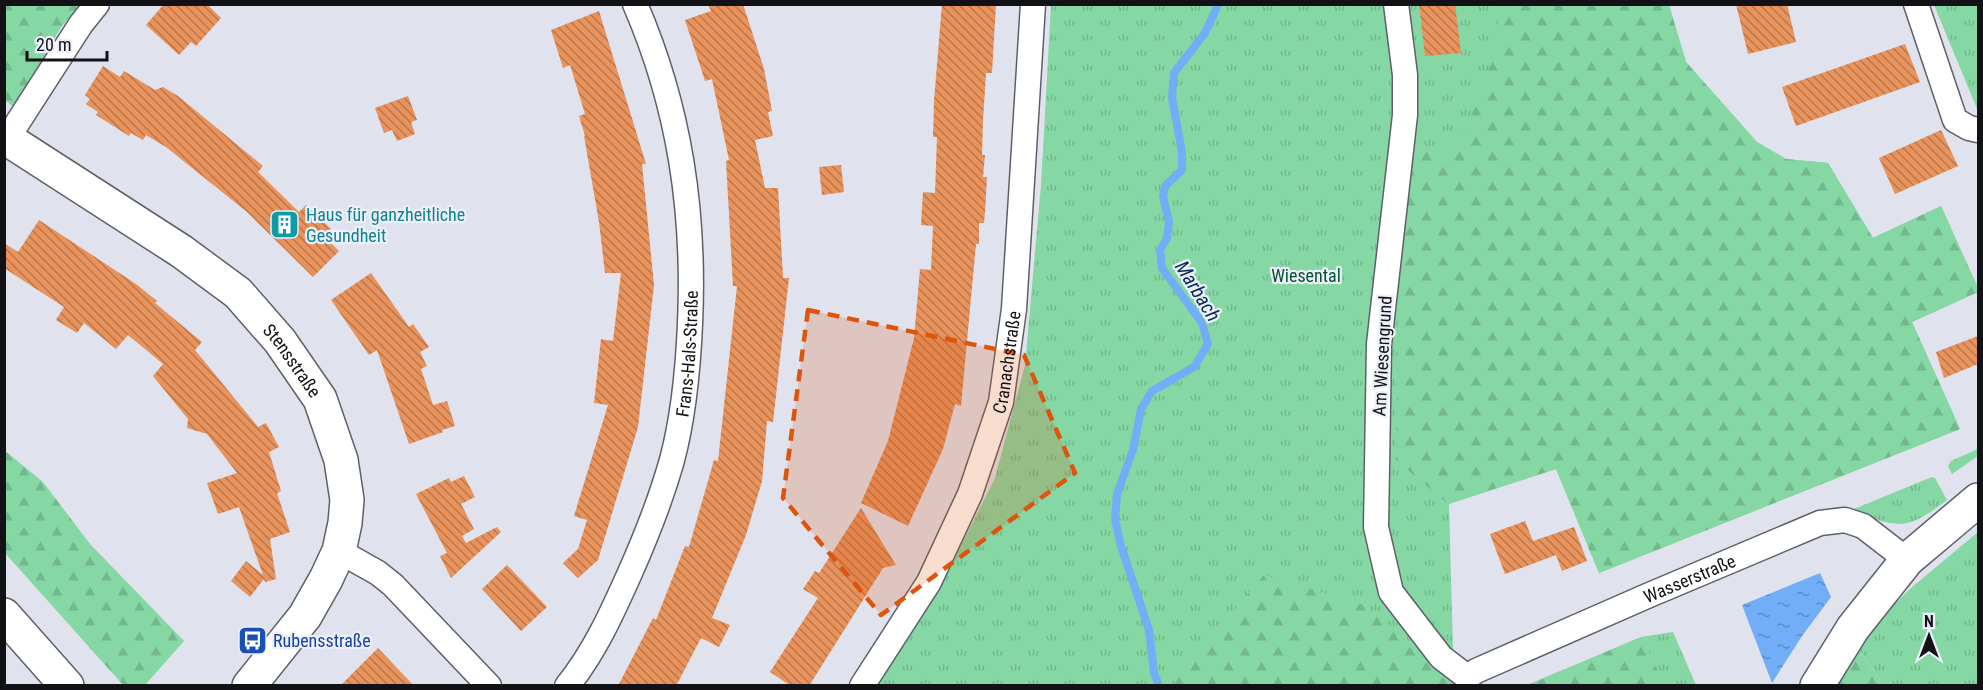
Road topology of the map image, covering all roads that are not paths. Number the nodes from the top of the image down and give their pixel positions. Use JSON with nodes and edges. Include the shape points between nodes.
{"nodes":[{"id":1,"x":97,"y":4,"type":"edge"},
{"id":2,"x":635,"y":4,"type":"edge"},
{"id":3,"x":1033,"y":4,"type":"edge"},
{"id":4,"x":1396,"y":4,"type":"edge"},
{"id":5,"x":1916,"y":4,"type":"edge"},
{"id":6,"x":1978,"y":130,"type":"edge"},
{"id":7,"x":6,"y":138,"type":"edge"},
{"id":8,"x":1978,"y":501,"type":"edge"},
{"id":9,"x":339,"y":551,"type":"junction"},
{"id":10,"x":1907,"y":560,"type":"junction"},
{"id":11,"x":4,"y":615,"type":"edge"},
{"id":12,"x":1467,"y":677,"type":"joint"},
{"id":13,"x":67,"y":686,"type":"edge"},
{"id":14,"x":249,"y":686,"type":"edge"},
{"id":15,"x":489,"y":686,"type":"edge"},
{"id":16,"x":567,"y":686,"type":"edge"},
{"id":17,"x":862,"y":686,"type":"edge"},
{"id":18,"x":1818,"y":686,"type":"edge"}],
"edges":[{"from":1,"to":7,"type":"street"},
{"from":2,"to":16,"type":"street","name":"Frans-Hals-Straße","via":[[663,80],[680,149],[690,223],[688,365],[672,458],[646,538],[608,621]]},
{"from":3,"to":17,"type":"street","name":"Cranachstraße","via":[[1015,297],[1001,402],[970,494],[929,582]]},
{"from":4,"to":12,"type":"street","name":"Am Wiesengrund","via":[[1405,75],[1405,115],[1379,344],[1376,526],[1391,592],[1441,657]]},
{"from":5,"to":6,"type":"street","via":[[1955,120]]},
{"from":7,"to":9,"type":"main road","name":"Stensstraße","via":[[181,251],[238,293],[280,340],[320,399],[341,460],[347,500]]},
{"from":8,"to":10,"type":"main road"},
{"from":9,"to":14,"type":"main road","name":"Stensstraße","via":[[305,616]]},
{"from":9,"to":15,"type":"street","via":[[393,585]]},
{"from":10,"to":12,"type":"street","name":"Wasserstraße","via":[[1863,526],[1845,520],[1820,524],[1586,622]]},
{"from":10,"to":18,"type":"main road","via":[[1853,628]]},
{"from":11,"to":13,"type":"main road"}]}
